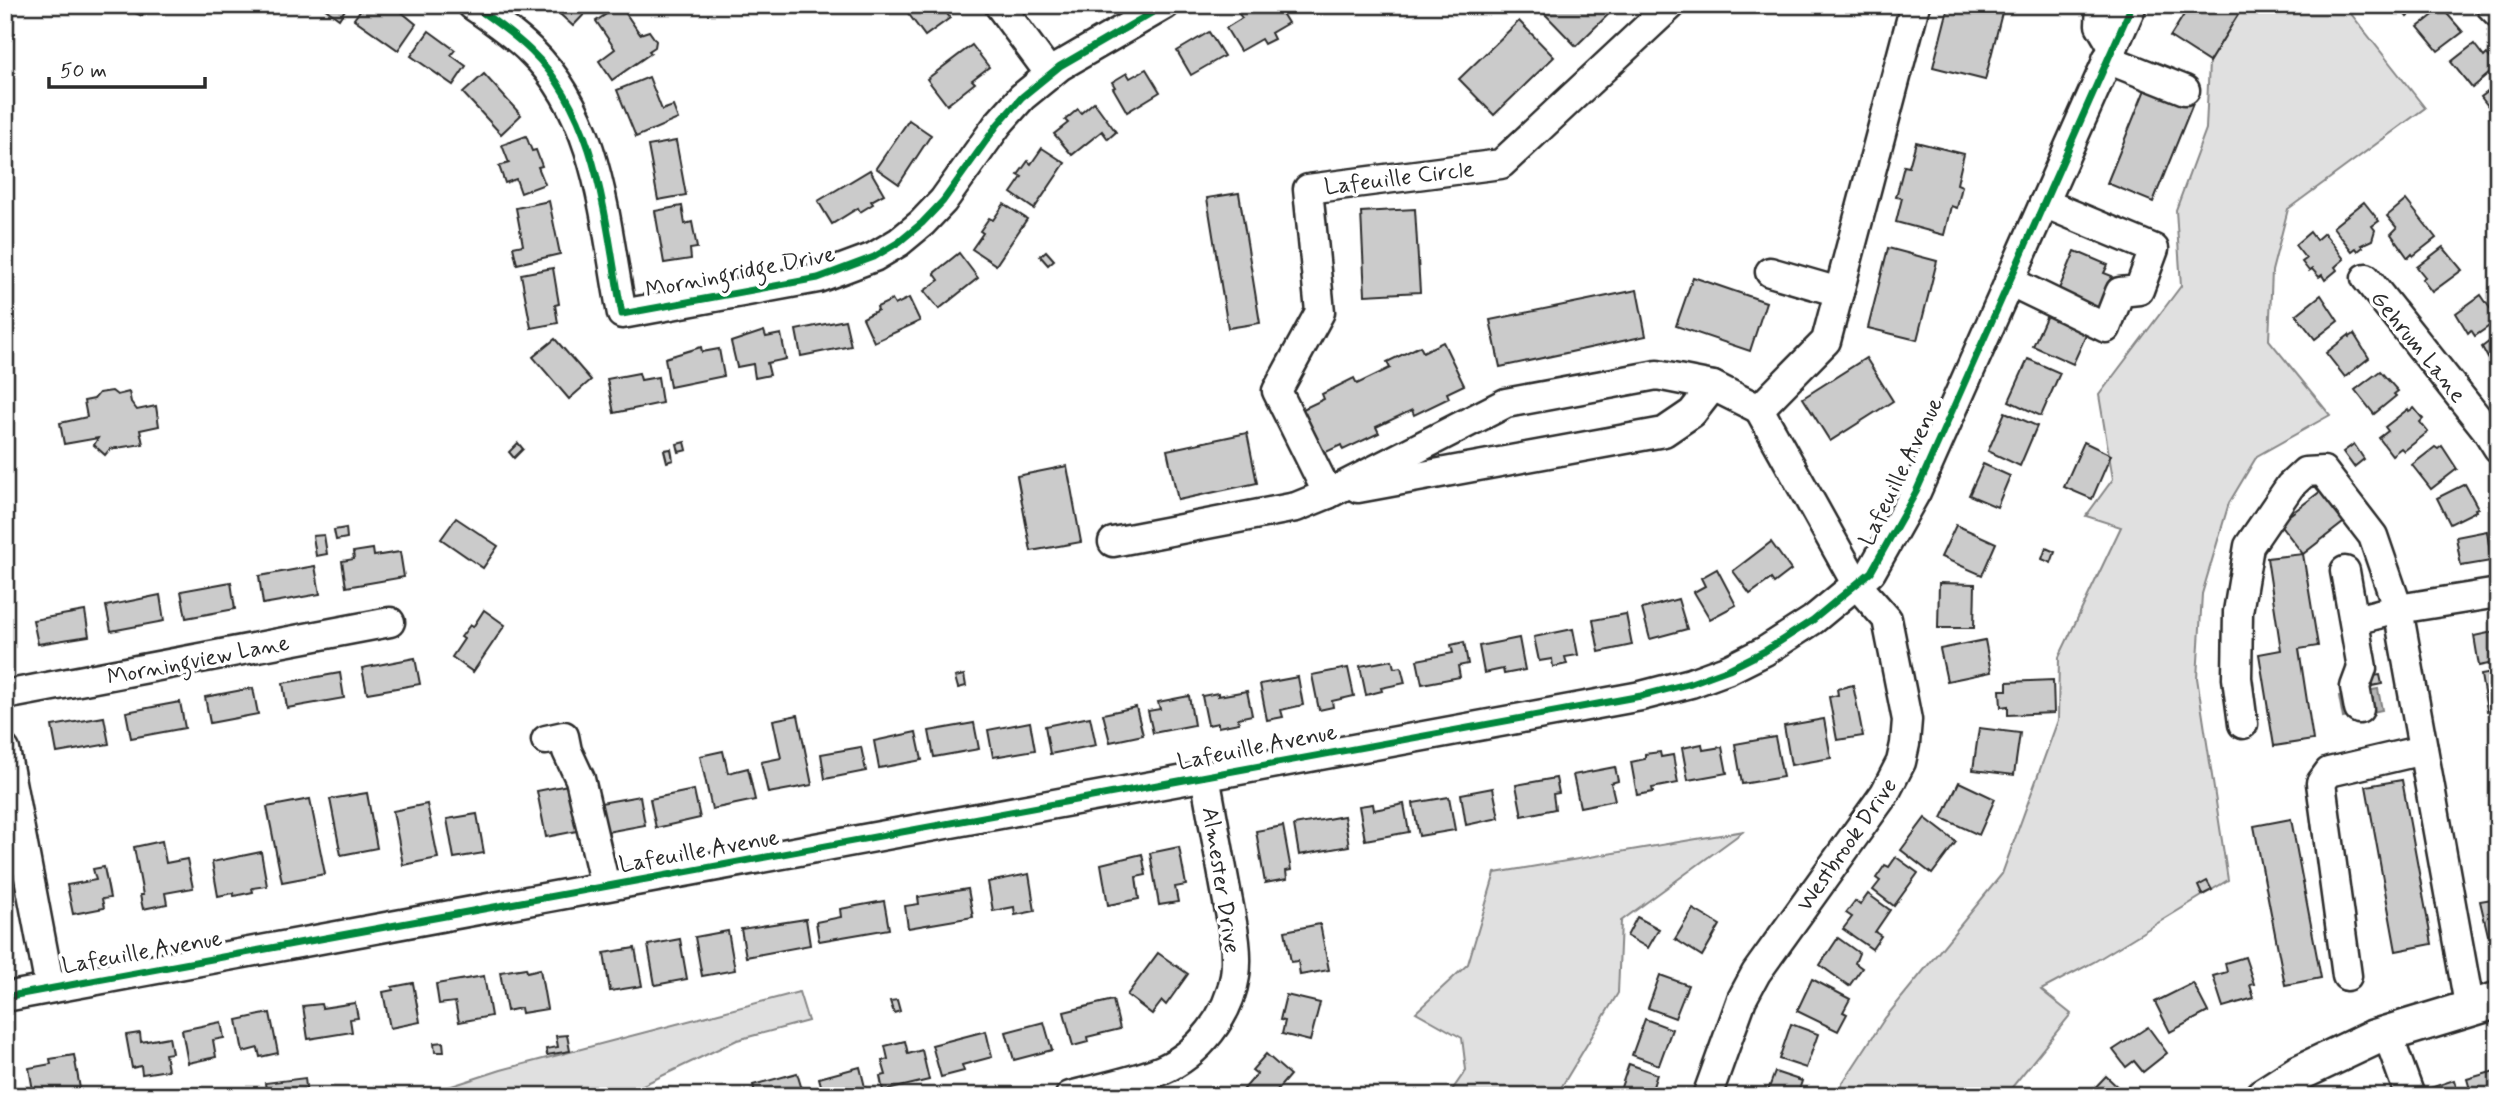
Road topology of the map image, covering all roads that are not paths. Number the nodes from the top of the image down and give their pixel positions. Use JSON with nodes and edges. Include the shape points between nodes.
{"nodes":[{"id":1,"x":472,"y":5,"type":"edge"},
{"id":2,"x":999,"y":5,"type":"edge"},
{"id":3,"x":1165,"y":5,"type":"edge"},
{"id":4,"x":1671,"y":5,"type":"edge"},
{"id":5,"x":1915,"y":5,"type":"edge"},
{"id":6,"x":2101,"y":5,"type":"edge"},
{"id":7,"x":2132,"y":5,"type":"edge"},
{"id":8,"x":2490,"y":5,"type":"edge"},
{"id":9,"x":2498,"y":13,"type":"edge"},
{"id":10,"x":2110,"y":53,"type":"junction"},
{"id":11,"x":1050,"y":74,"type":"junction"},
{"id":12,"x":2185,"y":90,"type":"dead end"},
{"id":13,"x":2044,"y":203,"type":"junction"},
{"id":14,"x":1770,"y":272,"type":"dead end"},
{"id":15,"x":2366,"y":278,"type":"dead end"},
{"id":16,"x":2009,"y":281,"type":"junction"},
{"id":17,"x":1839,"y":292,"type":"junction"},
{"id":18,"x":1713,"y":386,"type":"junction"},
{"id":19,"x":1759,"y":409,"type":"junction"},
{"id":20,"x":2498,"y":448,"type":"edge"},
{"id":21,"x":1328,"y":494,"type":"junction"},
{"id":22,"x":1113,"y":542,"type":"dead end"},
{"id":23,"x":2345,"y":571,"type":"dead end"},
{"id":24,"x":1857,"y":585,"type":"junction"},
{"id":25,"x":2498,"y":593,"type":"edge"},
{"id":26,"x":2398,"y":609,"type":"junction"},
{"id":27,"x":2355,"y":620,"type":"junction"},
{"id":28,"x":390,"y":622,"type":"dead end"},
{"id":29,"x":5,"y":695,"type":"edge"},
{"id":30,"x":2359,"y":709,"type":"dead end"},
{"id":31,"x":2242,"y":724,"type":"dead end"},
{"id":32,"x":546,"y":740,"type":"dead end"},
{"id":33,"x":5,"y":750,"type":"edge"},
{"id":34,"x":2423,"y":750,"type":"junction"},
{"id":35,"x":1205,"y":776,"type":"junction"},
{"id":36,"x":605,"y":887,"type":"junction"},
{"id":37,"x":2347,"y":976,"type":"dead end"},
{"id":38,"x":50,"y":988,"type":"junction"},
{"id":39,"x":5,"y":997,"type":"edge"},
{"id":40,"x":2484,"y":1005,"type":"edge"},
{"id":41,"x":2387,"y":1033,"type":"junction"},
{"id":42,"x":1070,"y":1096,"type":"edge"},
{"id":43,"x":1707,"y":1096,"type":"edge"},
{"id":44,"x":2263,"y":1096,"type":"edge"},
{"id":45,"x":2410,"y":1096,"type":"edge"}],
"edges":[{"from":1,"to":11,"type":"street","name":"Morningridge Drive","via":[[531,51],[567,95],[580,120],[593,156],[622,314],[818,278],[874,257],[922,223],[998,124]]},
{"from":2,"to":11,"type":"street"},
{"from":3,"to":11,"type":"street","name":"Morningridge Drive"},
{"from":4,"to":21,"type":"street","name":"Lafeuille Circle","via":[[1501,164],[1308,189],[1320,312],[1277,390]]},
{"from":5,"to":17,"type":"street"},
{"from":6,"to":10,"type":"street","via":[[2100,25]]},
{"from":7,"to":10,"type":"street","name":"Lafeuille Avenue"},
{"from":8,"to":9,"type":"street"},
{"from":10,"to":12,"type":"street"},
{"from":10,"to":13,"type":"street","name":"Lafeuille Avenue"},
{"from":13,"to":16,"type":"street","name":"Lafeuille Avenue"},
{"from":13,"to":16,"type":"street","via":[[2154,249],[2139,290],[2120,292],[2106,328]]},
{"from":14,"to":17,"type":"street"},
{"from":15,"to":20,"type":"street","name":"Gehrum Lane"},
{"from":16,"to":24,"type":"street","name":"Lafeuille Avenue","via":[[1916,492],[1871,572]]},
{"from":17,"to":19,"type":"street","via":[[1826,341]]},
{"from":18,"to":19,"type":"street"},
{"from":18,"to":21,"type":"street","via":[[1692,413],[1664,432]]},
{"from":18,"to":21,"type":"street","via":[[1657,375],[1506,403]]},
{"from":19,"to":24,"type":"street"},
{"from":21,"to":22,"type":"street","via":[[1296,507]]},
{"from":23,"to":27,"type":"street"},
{"from":24,"to":35,"type":"street","name":"Lafeuille Avenue","via":[[1765,651],[1691,683]]},
{"from":24,"to":43,"type":"street","name":"Westbrook Drive","via":[[1887,619],[1907,720],[1901,762],[1885,793],[1756,973],[1737,1010]]},
{"from":25,"to":26,"type":"street"},
{"from":26,"to":27,"type":"street"},
{"from":26,"to":31,"type":"street","via":[[2374,536],[2323,471],[2305,472],[2290,486],[2249,546],[2238,612],[2236,678]]},
{"from":26,"to":34,"type":"street"},
{"from":27,"to":30,"type":"street","via":[[2362,668],[2355,687]]},
{"from":28,"to":29,"type":"street","name":"Morningview Lane"},
{"from":32,"to":36,"type":"street","via":[[564,737],[580,779]]},
{"from":33,"to":38,"type":"street"},
{"from":34,"to":37,"type":"street","via":[[2329,772],[2320,783]]},
{"from":34,"to":40,"type":"street"},
{"from":35,"to":36,"type":"street","name":"Lafeuille Avenue"},
{"from":35,"to":42,"type":"street","name":"Almester Drive","via":[[1236,944],[1231,993],[1220,1017],[1185,1056],[1164,1069]]},
{"from":36,"to":38,"type":"street","name":"Lafeuille Avenue"},
{"from":38,"to":39,"type":"street","name":"Lafeuille Avenue"},
{"from":40,"to":41,"type":"main road"},
{"from":41,"to":44,"type":"main road","via":[[2332,1056]]},
{"from":41,"to":45,"type":"street"}]}
